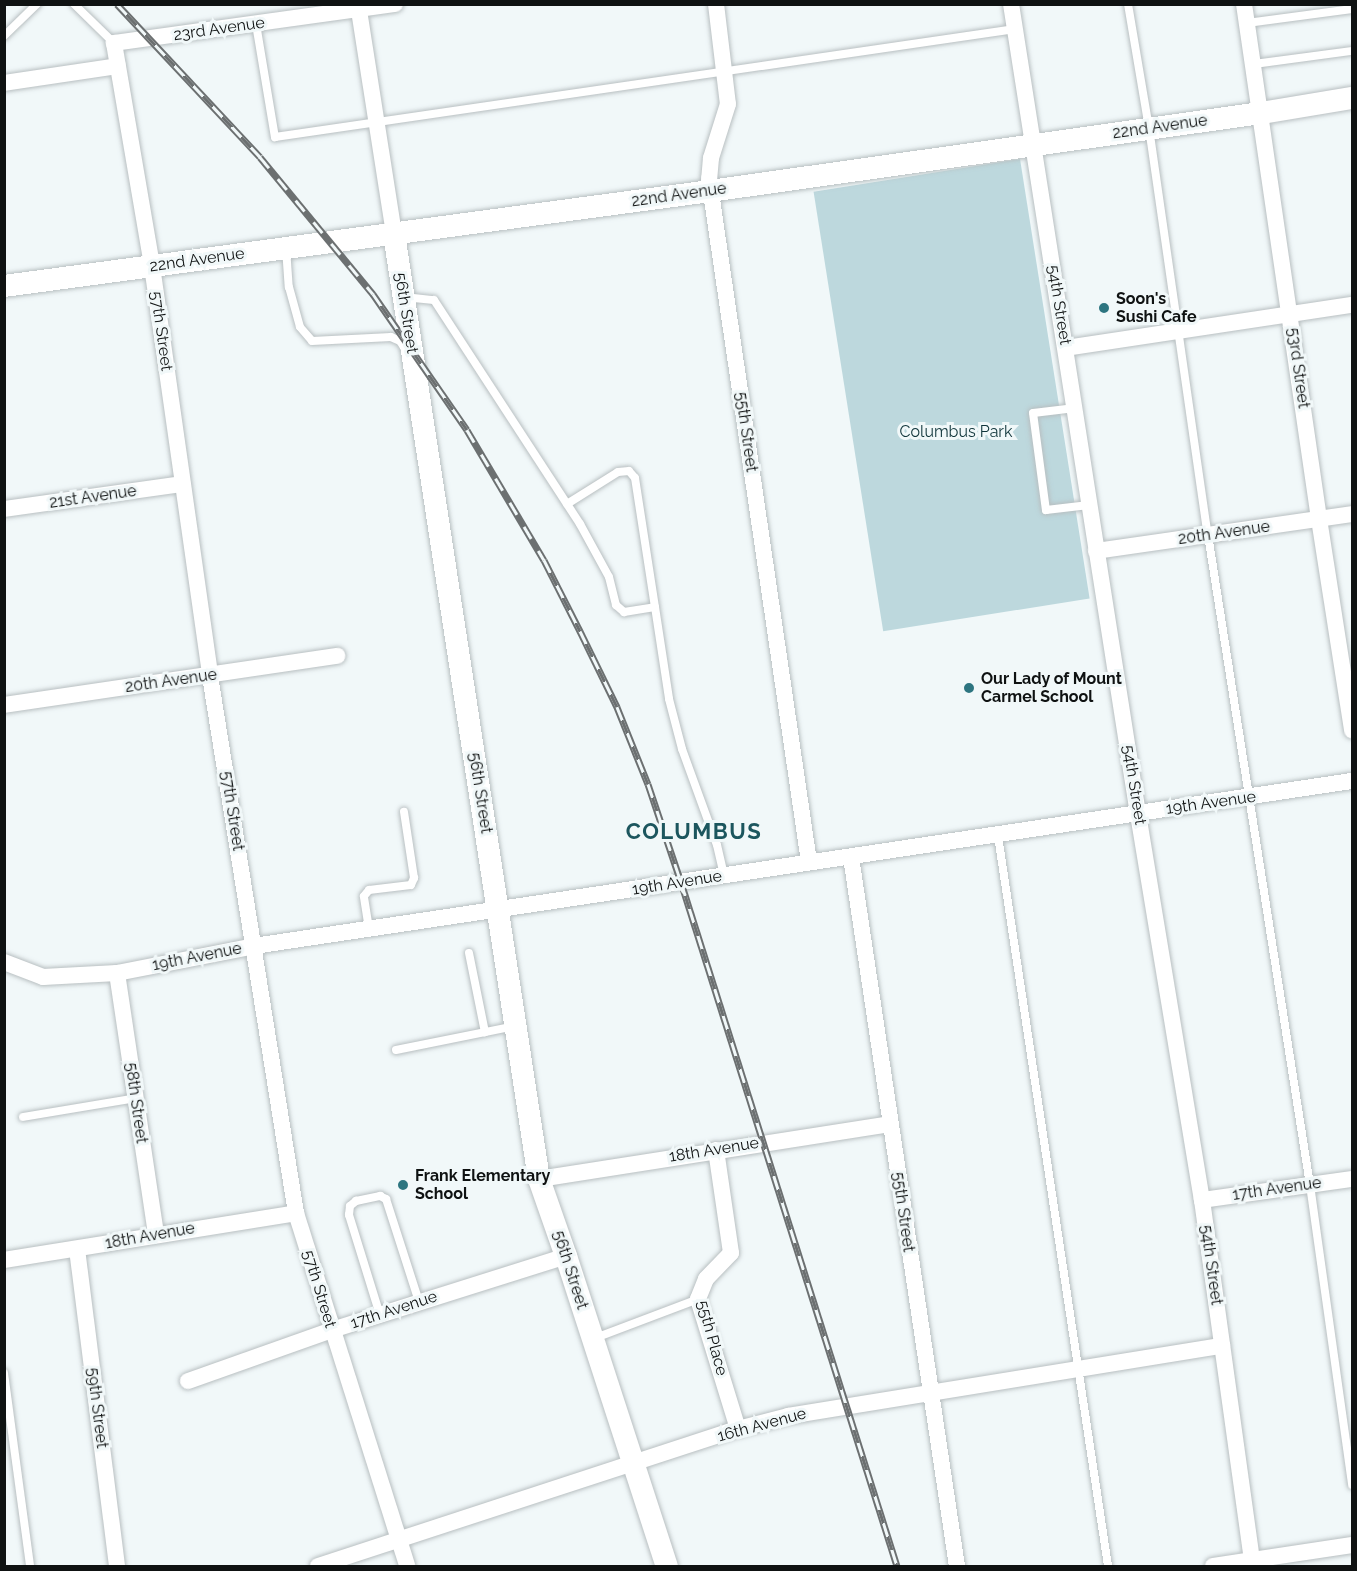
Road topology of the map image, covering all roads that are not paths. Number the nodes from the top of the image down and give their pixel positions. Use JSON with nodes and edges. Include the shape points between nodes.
{"nodes":[{"id":1,"x":37,"y":4,"type":"edge"},
{"id":2,"x":74,"y":4,"type":"edge"},
{"id":3,"x":395,"y":4,"type":"edge"},
{"id":4,"x":716,"y":4,"type":"edge"},
{"id":5,"x":1011,"y":4,"type":"edge"},
{"id":6,"x":1128,"y":4,"type":"edge"},
{"id":7,"x":1244,"y":4,"type":"edge"},
{"id":8,"x":359,"y":7,"type":"edge"},
{"id":9,"x":1353,"y":9,"type":"edge"},
{"id":10,"x":1247,"y":23,"type":"junction"},
{"id":11,"x":256,"y":24,"type":"junction"},
{"id":12,"x":1016,"y":29,"type":"junction"},
{"id":13,"x":4,"y":36,"type":"edge"},
{"id":14,"x":114,"y":43,"type":"junction"},
{"id":15,"x":1353,"y":51,"type":"edge"},
{"id":16,"x":1254,"y":64,"type":"junction"},
{"id":17,"x":118,"y":66,"type":"junction"},
{"id":18,"x":725,"y":70,"type":"junction"},
{"id":19,"x":4,"y":83,"type":"edge"},
{"id":20,"x":1353,"y":98,"type":"edge"},
{"id":21,"x":1261,"y":113,"type":"junction"},
{"id":22,"x":376,"y":121,"type":"junction"},
{"id":23,"x":1149,"y":128,"type":"junction"},
{"id":24,"x":1035,"y":144,"type":"junction"},
{"id":25,"x":710,"y":191,"type":"junction"},
{"id":26,"x":394,"y":234,"type":"junction"},
{"id":27,"x":286,"y":248,"type":"junction"},
{"id":28,"x":152,"y":266,"type":"junction"},
{"id":29,"x":4,"y":286,"type":"edge"},
{"id":30,"x":404,"y":297,"type":"junction"},
{"id":31,"x":1353,"y":305,"type":"edge"},
{"id":32,"x":1290,"y":313,"type":"junction"},
{"id":33,"x":1178,"y":330,"type":"junction"},
{"id":34,"x":1066,"y":348,"type":"junction"},
{"id":35,"x":413,"y":357,"type":"junction"},
{"id":36,"x":1075,"y":408,"type":"junction"},
{"id":37,"x":182,"y":484,"type":"junction"},
{"id":38,"x":567,"y":504,"type":"junction"},
{"id":39,"x":1089,"y":505,"type":"junction"},
{"id":40,"x":4,"y":509,"type":"edge"},
{"id":41,"x":1353,"y":514,"type":"edge"},
{"id":42,"x":1319,"y":519,"type":"junction"},
{"id":43,"x":1208,"y":535,"type":"junction"},
{"id":44,"x":1096,"y":551,"type":"junction"},
{"id":45,"x":655,"y":607,"type":"junction"},
{"id":46,"x":337,"y":656,"type":"dead end"},
{"id":47,"x":210,"y":676,"type":"junction"},
{"id":48,"x":4,"y":705,"type":"edge"},
{"id":49,"x":1353,"y":730,"type":"edge"},
{"id":50,"x":1353,"y":781,"type":"edge"},
{"id":51,"x":1251,"y":797,"type":"junction"},
{"id":52,"x":404,"y":812,"type":"dead end"},
{"id":53,"x":1138,"y":814,"type":"junction"},
{"id":54,"x":998,"y":836,"type":"junction"},
{"id":55,"x":851,"y":857,"type":"junction"},
{"id":56,"x":809,"y":862,"type":"junction"},
{"id":57,"x":724,"y":875,"type":"junction"},
{"id":58,"x":497,"y":911,"type":"junction"},
{"id":59,"x":369,"y":929,"type":"junction"},
{"id":60,"x":254,"y":946,"type":"junction"},
{"id":61,"x":469,"y":952,"type":"dead end"},
{"id":62,"x":4,"y":962,"type":"edge"},
{"id":63,"x":117,"y":973,"type":"junction"},
{"id":64,"x":515,"y":1026,"type":"junction"},
{"id":65,"x":485,"y":1032,"type":"junction"},
{"id":66,"x":396,"y":1050,"type":"dead end"},
{"id":67,"x":136,"y":1098,"type":"junction"},
{"id":68,"x":23,"y":1117,"type":"dead end"},
{"id":69,"x":890,"y":1124,"type":"junction"},
{"id":70,"x":716,"y":1150,"type":"junction"},
{"id":71,"x":539,"y":1179,"type":"junction"},
{"id":72,"x":1353,"y":1179,"type":"edge"},
{"id":73,"x":1310,"y":1185,"type":"junction"},
{"id":74,"x":1202,"y":1200,"type":"junction"},
{"id":75,"x":296,"y":1213,"type":"junction"},
{"id":76,"x":156,"y":1234,"type":"junction"},
{"id":77,"x":77,"y":1249,"type":"junction"},
{"id":78,"x":566,"y":1256,"type":"junction"},
{"id":79,"x":4,"y":1260,"type":"edge"},
{"id":80,"x":698,"y":1299,"type":"junction"},
{"id":81,"x":419,"y":1302,"type":"junction"},
{"id":82,"x":380,"y":1315,"type":"junction"},
{"id":83,"x":332,"y":1330,"type":"junction"},
{"id":84,"x":593,"y":1338,"type":"junction"},
{"id":85,"x":1222,"y":1346,"type":"junction"},
{"id":86,"x":1078,"y":1369,"type":"junction"},
{"id":87,"x":4,"y":1373,"type":"edge"},
{"id":88,"x":188,"y":1381,"type":"dead end"},
{"id":89,"x":930,"y":1393,"type":"junction"},
{"id":90,"x":738,"y":1429,"type":"junction"},
{"id":91,"x":633,"y":1464,"type":"junction"},
{"id":92,"x":1353,"y":1485,"type":"edge"},
{"id":93,"x":398,"y":1540,"type":"junction"},
{"id":94,"x":1353,"y":1545,"type":"edge"},
{"id":95,"x":1253,"y":1564,"type":"edge"},
{"id":96,"x":30,"y":1566,"type":"edge"},
{"id":97,"x":117,"y":1566,"type":"edge"},
{"id":98,"x":318,"y":1566,"type":"edge"},
{"id":99,"x":407,"y":1566,"type":"edge"},
{"id":100,"x":667,"y":1566,"type":"edge"},
{"id":101,"x":957,"y":1566,"type":"edge"},
{"id":102,"x":1108,"y":1566,"type":"edge"},
{"id":103,"x":1213,"y":1566,"type":"edge"}],
"edges":[{"from":1,"to":13,"type":"lane"},
{"from":2,"to":14,"type":"lane"},
{"from":3,"to":8,"type":"street","name":"23rd Avenue"},
{"from":4,"to":18,"type":"street","name":"55th Street"},
{"from":5,"to":12,"type":"street","name":"54th Street"},
{"from":6,"to":23,"type":"lane"},
{"from":7,"to":10,"type":"street","name":"53rd Street"},
{"from":8,"to":11,"type":"street","name":"23rd Avenue"},
{"from":8,"to":22,"type":"street","name":"56th Street"},
{"from":9,"to":10,"type":"lane"},
{"from":10,"to":16,"type":"street","name":"53rd Street"},
{"from":11,"to":14,"type":"street","name":"23rd Avenue"},
{"from":11,"to":22,"type":"lane","via":[[275,137]]},
{"from":12,"to":18,"type":"lane"},
{"from":12,"to":24,"type":"street","name":"54th Street"},
{"from":14,"to":17,"type":"street","name":"57th Street"},
{"from":15,"to":16,"type":"lane"},
{"from":16,"to":21,"type":"street","name":"53rd Street"},
{"from":17,"to":19,"type":"street"},
{"from":17,"to":28,"type":"street","name":"57th Street"},
{"from":18,"to":22,"type":"lane"},
{"from":18,"to":25,"type":"street","name":"55th Street","via":[[728,104],[711,158]]},
{"from":20,"to":21,"type":"street","name":"22nd Avenue"},
{"from":21,"to":23,"type":"street","name":"22nd Avenue"},
{"from":21,"to":32,"type":"street","name":"53rd Street"},
{"from":22,"to":26,"type":"street","name":"56th Street"},
{"from":23,"to":24,"type":"street","name":"22nd Avenue"},
{"from":23,"to":33,"type":"lane"},
{"from":24,"to":25,"type":"street","name":"22nd Avenue"},
{"from":24,"to":34,"type":"street","name":"54th Street"},
{"from":25,"to":26,"type":"street","name":"22nd Avenue"},
{"from":25,"to":56,"type":"street","name":"55th Street"},
{"from":26,"to":27,"type":"street","name":"22nd Avenue"},
{"from":26,"to":30,"type":"street","name":"56th Street"},
{"from":27,"to":28,"type":"street","name":"22nd Avenue"},
{"from":27,"to":35,"type":"lane","via":[[289,287],[300,327],[312,341],[391,337],[400,341]]},
{"from":28,"to":29,"type":"street","name":"22nd Avenue"},
{"from":28,"to":37,"type":"street","name":"57th Street"},
{"from":30,"to":35,"type":"street","name":"56th Street"},
{"from":30,"to":38,"type":"lane","via":[[434,300]]},
{"from":31,"to":32,"type":"street"},
{"from":32,"to":33,"type":"street"},
{"from":32,"to":42,"type":"street","name":"53rd Street"},
{"from":33,"to":34,"type":"street"},
{"from":33,"to":43,"type":"lane"},
{"from":34,"to":36,"type":"street","name":"54th Street"},
{"from":35,"to":58,"type":"street","name":"56th Street"},
{"from":36,"to":39,"type":"street","name":"54th Street"},
{"from":36,"to":39,"type":"lane","via":[[1034,413],[1046,510]]},
{"from":37,"to":40,"type":"street","name":"21st Avenue"},
{"from":37,"to":47,"type":"street","name":"57th Street"},
{"from":38,"to":45,"type":"lane","via":[[609,577],[616,605],[624,612]]},
{"from":38,"to":45,"type":"lane","via":[[618,472],[629,471],[635,478]]},
{"from":39,"to":44,"type":"street","name":"54th Street"},
{"from":41,"to":42,"type":"street","name":"20th Avenue"},
{"from":42,"to":43,"type":"street","name":"20th Avenue"},
{"from":42,"to":49,"type":"street","name":"53rd Street"},
{"from":43,"to":44,"type":"street","name":"20th Avenue"},
{"from":43,"to":51,"type":"lane"},
{"from":44,"to":53,"type":"street","name":"54th Street"},
{"from":45,"to":57,"type":"lane","via":[[682,749]]},
{"from":46,"to":47,"type":"street","name":"20th Avenue"},
{"from":47,"to":48,"type":"street","name":"20th Avenue"},
{"from":47,"to":60,"type":"street","name":"57th Street"},
{"from":50,"to":51,"type":"street","name":"19th Avenue"},
{"from":51,"to":53,"type":"street","name":"19th Avenue"},
{"from":51,"to":73,"type":"lane"},
{"from":52,"to":59,"type":"lane","via":[[414,878],[411,885],[369,890],[364,896]]},
{"from":53,"to":54,"type":"street","name":"19th Avenue"},
{"from":53,"to":74,"type":"street","name":"54th Street"},
{"from":54,"to":55,"type":"street","name":"19th Avenue"},
{"from":54,"to":86,"type":"lane"},
{"from":55,"to":56,"type":"street","name":"19th Avenue"},
{"from":55,"to":69,"type":"street","name":"55th Street"},
{"from":56,"to":57,"type":"street","name":"19th Avenue"},
{"from":57,"to":58,"type":"street","name":"19th Avenue"},
{"from":58,"to":59,"type":"street","name":"19th Avenue"},
{"from":58,"to":64,"type":"street","name":"56th Street"},
{"from":59,"to":60,"type":"street","name":"19th Avenue"},
{"from":60,"to":63,"type":"street","name":"19th Avenue"},
{"from":60,"to":75,"type":"street","name":"57th Street"},
{"from":61,"to":65,"type":"lane"},
{"from":62,"to":63,"type":"street","name":"19th Avenue","via":[[43,977]]},
{"from":63,"to":67,"type":"street","name":"58th Street"},
{"from":64,"to":65,"type":"lane"},
{"from":64,"to":71,"type":"street","name":"56th Street"},
{"from":65,"to":66,"type":"lane"},
{"from":67,"to":68,"type":"lane"},
{"from":67,"to":76,"type":"street","name":"58th Street"},
{"from":69,"to":70,"type":"street","name":"18th Avenue"},
{"from":69,"to":89,"type":"street","name":"55th Street"},
{"from":70,"to":71,"type":"street","name":"18th Avenue"},
{"from":70,"to":80,"type":"street","name":"55th Place","via":[[731,1253],[706,1278]]},
{"from":71,"to":78,"type":"street","name":"56th Street"},
{"from":72,"to":73,"type":"street","name":"17th Avenue"},
{"from":73,"to":74,"type":"street","name":"17th Avenue"},
{"from":73,"to":92,"type":"lane"},
{"from":74,"to":85,"type":"street","name":"54th Street"},
{"from":75,"to":76,"type":"street","name":"18th Avenue"},
{"from":75,"to":83,"type":"street","name":"57th Street"},
{"from":76,"to":77,"type":"street","name":"18th Avenue"},
{"from":77,"to":79,"type":"street","name":"18th Avenue"},
{"from":77,"to":97,"type":"street","name":"59th Street"},
{"from":78,"to":81,"type":"street","name":"17th Avenue"},
{"from":78,"to":84,"type":"street","name":"56th Street"},
{"from":80,"to":84,"type":"lane"},
{"from":80,"to":90,"type":"street","name":"55th Place"},
{"from":81,"to":82,"type":"street","name":"17th Avenue"},
{"from":81,"to":82,"type":"lane","via":[[386,1199],[380,1196],[356,1201],[350,1206],[349,1215]]},
{"from":82,"to":83,"type":"street","name":"17th Avenue"},
{"from":83,"to":88,"type":"street","name":"17th Avenue"},
{"from":83,"to":93,"type":"street","name":"57th Street"},
{"from":84,"to":91,"type":"street","name":"56th Street"},
{"from":85,"to":86,"type":"street","name":"16th Avenue"},
{"from":85,"to":95,"type":"street","name":"54th Street"},
{"from":86,"to":89,"type":"street","name":"16th Avenue"},
{"from":86,"to":102,"type":"lane"},
{"from":87,"to":96,"type":"lane"},
{"from":89,"to":90,"type":"street","name":"16th Avenue","via":[[788,1416]]},
{"from":89,"to":101,"type":"street","name":"55th Street"},
{"from":90,"to":91,"type":"street","name":"16th Avenue"},
{"from":91,"to":93,"type":"street","name":"16th Avenue"},
{"from":91,"to":100,"type":"street","name":"56th Street"},
{"from":93,"to":98,"type":"street","name":"16th Avenue"},
{"from":93,"to":99,"type":"street","name":"57th Street"},
{"from":94,"to":95,"type":"street"},
{"from":95,"to":103,"type":"street"}]}
